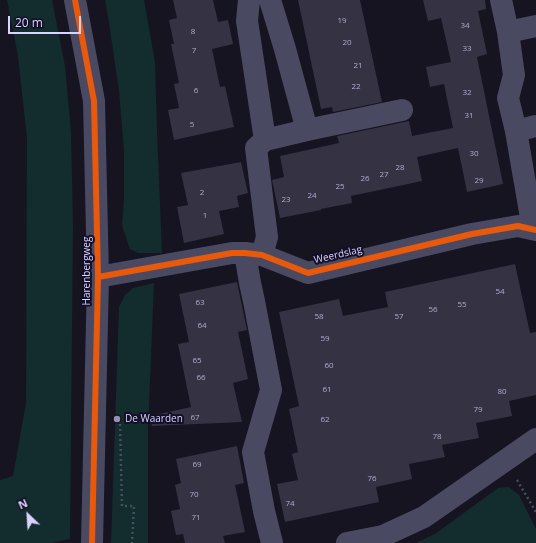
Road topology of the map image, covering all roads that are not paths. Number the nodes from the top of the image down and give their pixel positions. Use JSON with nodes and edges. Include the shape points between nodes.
{"nodes":[{"id":1,"x":75,"y":0,"type":"edge"},
{"id":2,"x":249,"y":0,"type":"edge"},
{"id":3,"x":270,"y":0,"type":"edge"},
{"id":4,"x":502,"y":0,"type":"edge"},
{"id":5,"x":536,"y":26,"type":"edge"},
{"id":6,"x":508,"y":32,"type":"junction"},
{"id":7,"x":402,"y":110,"type":"dead end"},
{"id":8,"x":526,"y":129,"type":"edge"},
{"id":9,"x":307,"y":130,"type":"junction"},
{"id":10,"x":265,"y":140,"type":"junction"},
{"id":11,"x":535,"y":229,"type":"edge"},
{"id":12,"x":253,"y":254,"type":"junction"},
{"id":13,"x":98,"y":277,"type":"junction"},
{"id":14,"x":536,"y":439,"type":"edge"},
{"id":15,"x":92,"y":543,"type":"edge"},
{"id":16,"x":272,"y":543,"type":"edge"},
{"id":17,"x":347,"y":543,"type":"edge"}],
"edges":[{"from":1,"to":13,"type":"street","name":"Harenbergweg","via":[[94,101]]},
{"from":2,"to":10,"type":"street","via":[[247,21]]},
{"from":3,"to":9,"type":"street"},
{"from":4,"to":6,"type":"street","name":"Weerdslag"},
{"from":5,"to":6,"type":"street"},
{"from":6,"to":8,"type":"street","name":"Weerdslag","via":[[514,75],[508,98]]},
{"from":7,"to":9,"type":"street"},
{"from":8,"to":11,"type":"street","name":"Weerdslag"},
{"from":9,"to":10,"type":"street"},
{"from":10,"to":12,"type":"street","via":[[256,148],[267,237]]},
{"from":11,"to":12,"type":"street","name":"Weerdslag","via":[[518,226],[472,234],[308,273]]},
{"from":12,"to":13,"type":"street","name":"Weerdslag","via":[[232,253]]},
{"from":12,"to":16,"type":"street","via":[[250,283],[271,390],[253,452]]},
{"from":13,"to":15,"type":"street","name":"Harenbergweg"},
{"from":14,"to":17,"type":"street","via":[[424,517],[383,536]]}]}
